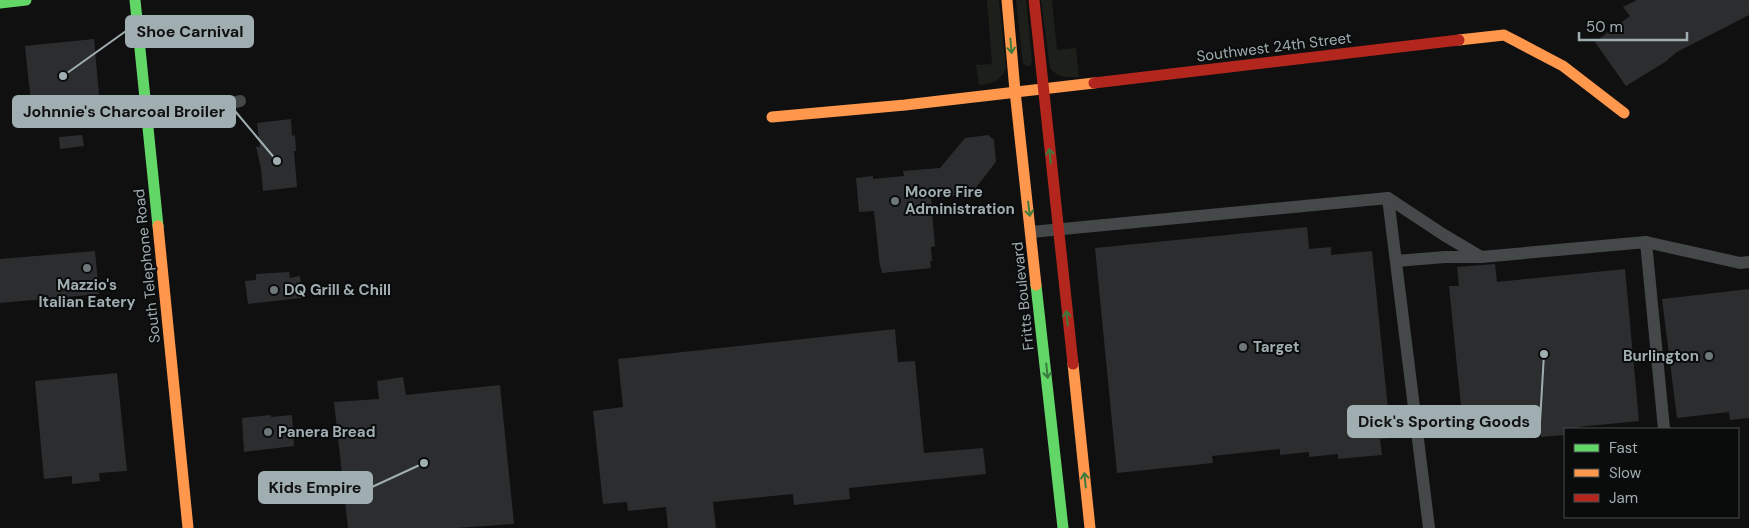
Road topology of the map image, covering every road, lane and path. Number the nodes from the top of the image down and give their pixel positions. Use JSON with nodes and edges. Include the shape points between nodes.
{"nodes":[{"id":1,"x":26,"y":0,"type":"edge"},
{"id":2,"x":135,"y":0,"type":"edge"},
{"id":3,"x":1008,"y":0,"type":"edge"},
{"id":4,"x":1034,"y":0,"type":"edge"},
{"id":5,"x":0,"y":2,"type":"edge"},
{"id":6,"x":1043,"y":88,"type":"junction"},
{"id":7,"x":1015,"y":91,"type":"junction"},
{"id":8,"x":240,"y":101,"type":"dead end"},
{"id":9,"x":1624,"y":113,"type":"dead end"},
{"id":10,"x":147,"y":116,"type":"junction"},
{"id":11,"x":772,"y":117,"type":"dead end"},
{"id":12,"x":1388,"y":198,"type":"junction"},
{"id":13,"x":1058,"y":230,"type":"junction"},
{"id":14,"x":1031,"y":232,"type":"junction"},
{"id":15,"x":1646,"y":242,"type":"junction"},
{"id":16,"x":1481,"y":257,"type":"junction"},
{"id":17,"x":1396,"y":261,"type":"junction"},
{"id":18,"x":1749,"y":262,"type":"edge"},
{"id":19,"x":1664,"y":428,"type":"edge"},
{"id":20,"x":188,"y":528,"type":"edge"},
{"id":21,"x":1063,"y":528,"type":"edge"},
{"id":22,"x":1090,"y":528,"type":"edge"},
{"id":23,"x":1429,"y":528,"type":"edge"}],
"edges":[{"from":1,"to":5,"type":"street"},
{"from":2,"to":10,"type":"street","name":"South Telephone Road"},
{"from":3,"to":7,"type":"street","name":"Fritts Boulevard","one_way":true},
{"from":4,"to":6,"type":"street"},
{"from":6,"to":7,"type":"street","name":"Southwest 24th Street"},
{"from":6,"to":9,"type":"street","name":"Southwest 24th Street","via":[[1504,36],[1563,66]]},
{"from":13,"to":6,"type":"street","one_way":true},
{"from":7,"to":11,"type":"street","name":"Southwest 24th Street"},
{"from":7,"to":14,"type":"street","name":"Fritts Boulevard","one_way":true},
{"from":8,"to":10,"type":"street","via":[[201,111]]},
{"from":10,"to":20,"type":"street","name":"South Telephone Road"},
{"from":12,"to":13,"type":"street"},
{"from":12,"to":16,"type":"street"},
{"from":12,"to":17,"type":"street"},
{"from":13,"to":14,"type":"street"},
{"from":22,"to":13,"type":"street","one_way":true},
{"from":14,"to":21,"type":"street","name":"Fritts Boulevard","one_way":true},
{"from":15,"to":16,"type":"street"},
{"from":15,"to":18,"type":"street","via":[[1740,263]]},
{"from":15,"to":19,"type":"street"},
{"from":16,"to":17,"type":"street"},
{"from":17,"to":23,"type":"street"}]}
